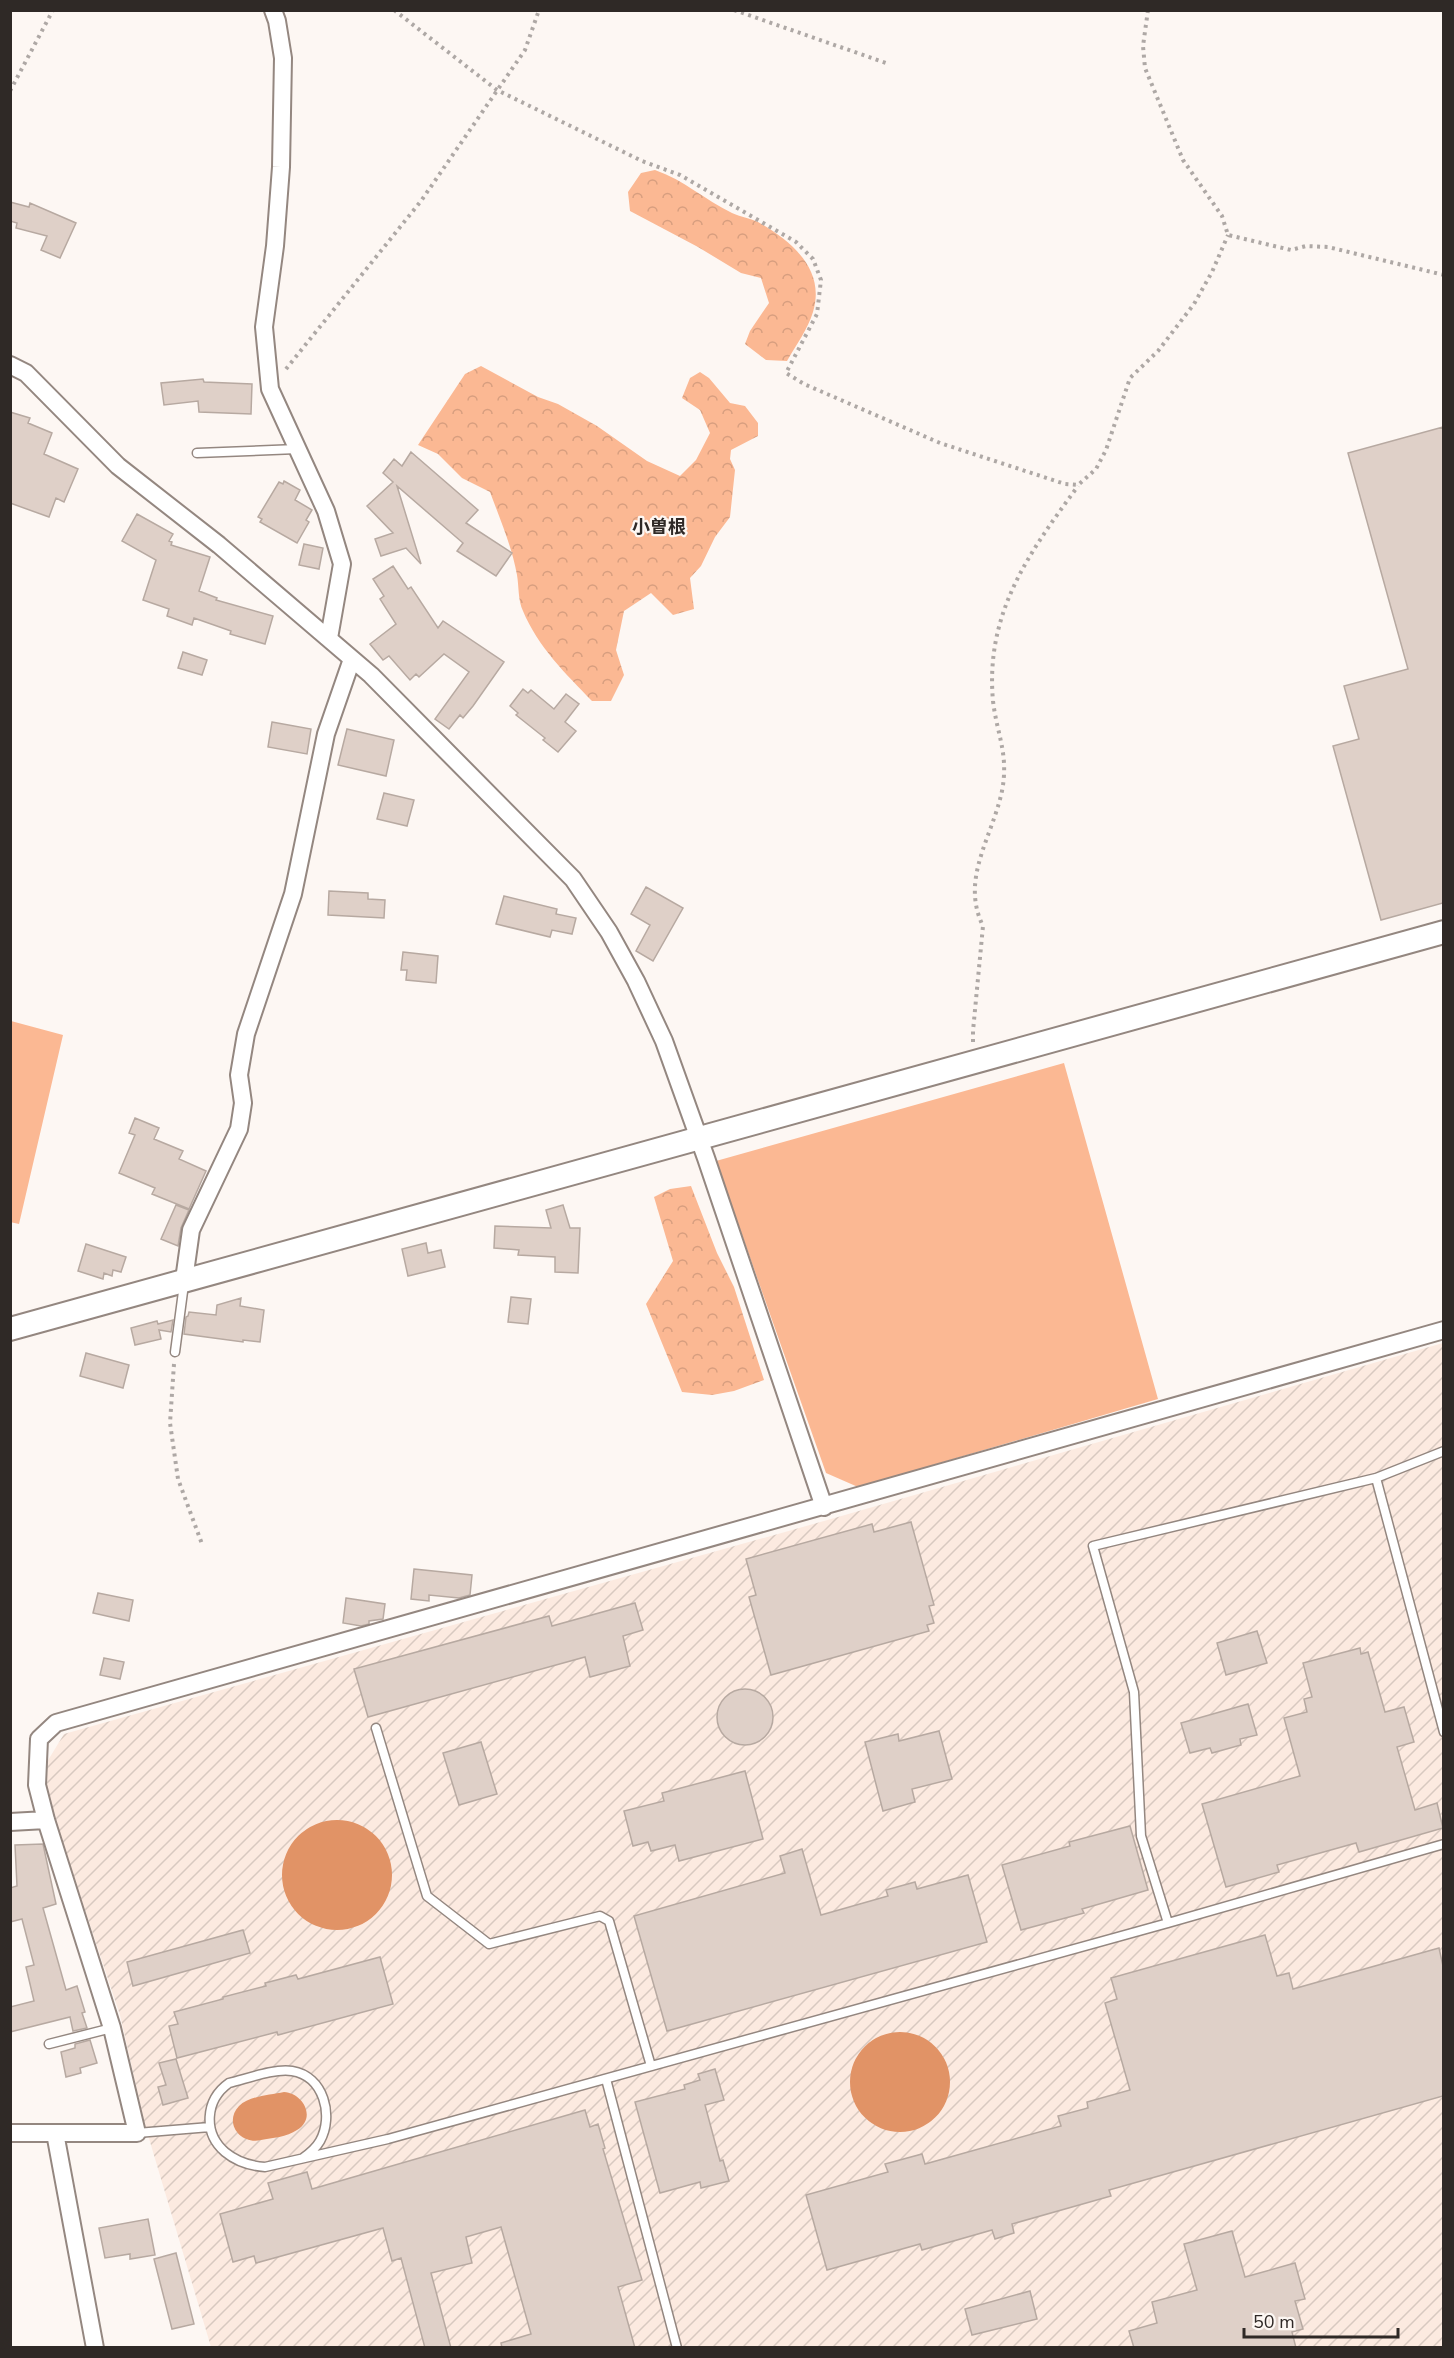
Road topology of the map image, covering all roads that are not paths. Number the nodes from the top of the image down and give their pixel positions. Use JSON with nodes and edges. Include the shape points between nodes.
{"nodes":[{"id":1,"x":273,"y":10,"type":"edge"},
{"id":2,"x":10,"y":365,"type":"edge"},
{"id":3,"x":297,"y":448,"type":"junction"},
{"id":4,"x":197,"y":453,"type":"dead end"},
{"id":5,"x":329,"y":638,"type":"junction"},
{"id":6,"x":352,"y":659,"type":"junction"},
{"id":7,"x":1443,"y":932,"type":"edge"},
{"id":8,"x":699,"y":1138,"type":"junction"},
{"id":9,"x":184,"y":1280,"type":"junction"},
{"id":10,"x":10,"y":1329,"type":"edge"},
{"id":11,"x":1443,"y":1330,"type":"edge"},
{"id":12,"x":175,"y":1352,"type":"road end"},
{"id":13,"x":1443,"y":1451,"type":"edge"},
{"id":14,"x":1376,"y":1478,"type":"junction"},
{"id":15,"x":824,"y":1507,"type":"junction"},
{"id":16,"x":375,"y":1728,"type":"dead end"},
{"id":17,"x":1443,"y":1732,"type":"edge"},
{"id":18,"x":46,"y":1820,"type":"junction"},
{"id":19,"x":10,"y":1822,"type":"edge"},
{"id":20,"x":1443,"y":1844,"type":"edge"},
{"id":21,"x":1168,"y":1923,"type":"junction"},
{"id":22,"x":112,"y":2028,"type":"junction"},
{"id":23,"x":49,"y":2044,"type":"dead end"},
{"id":24,"x":651,"y":2066,"type":"junction"},
{"id":25,"x":606,"y":2079,"type":"junction"},
{"id":26,"x":210,"y":2127,"type":"junction"},
{"id":27,"x":10,"y":2133,"type":"edge"},
{"id":28,"x":55,"y":2133,"type":"junction"},
{"id":29,"x":137,"y":2133,"type":"junction"},
{"id":30,"x":303,"y":2158,"type":"junction"},
{"id":31,"x":95,"y":2348,"type":"edge"},
{"id":32,"x":677,"y":2348,"type":"edge"}],
"edges":[{"from":1,"to":3,"type":"street","via":[[283,58],[281,167],[264,327],[270,389]]},
{"from":2,"to":5,"type":"street","via":[[26,373],[118,466]]},
{"from":3,"to":4,"type":"lane"},
{"from":3,"to":5,"type":"street","via":[[326,511],[342,564]]},
{"from":5,"to":6,"type":"street"},
{"from":6,"to":8,"type":"street","via":[[573,879],[609,932],[640,991],[664,1041]]},
{"from":6,"to":9,"type":"street","via":[[326,734],[293,894],[246,1034],[239,1075],[243,1103],[239,1129],[191,1230]]},
{"from":7,"to":8,"type":"street"},
{"from":8,"to":9,"type":"street"},
{"from":8,"to":15,"type":"street"},
{"from":9,"to":10,"type":"street"},
{"from":9,"to":12,"type":"lane"},
{"from":11,"to":15,"type":"street"},
{"from":13,"to":14,"type":"lane"},
{"from":14,"to":17,"type":"lane"},
{"from":14,"to":21,"type":"lane","via":[[1094,1546],[1134,1692],[1141,1836]]},
{"from":15,"to":18,"type":"street","via":[[56,1724],[39,1739],[37,1785]]},
{"from":16,"to":24,"type":"lane","via":[[427,1896],[489,1944],[600,1916],[609,1921]]},
{"from":18,"to":19,"type":"street"},
{"from":18,"to":22,"type":"street"},
{"from":20,"to":21,"type":"lane"},
{"from":21,"to":24,"type":"lane"},
{"from":22,"to":23,"type":"lane"},
{"from":22,"to":29,"type":"street"},
{"from":24,"to":25,"type":"lane"},
{"from":25,"to":30,"type":"lane","via":[[388,2139]]},
{"from":25,"to":32,"type":"lane"},
{"from":26,"to":29,"type":"lane"},
{"from":26,"to":30,"type":"lane","via":[[212,2137],[225,2152],[251,2166],[266,2167]]},
{"from":26,"to":30,"type":"lane","via":[[214,2098],[221,2088],[284,2070],[294,2071],[314,2083],[326,2112],[320,2141]]},
{"from":27,"to":28,"type":"street"},
{"from":28,"to":29,"type":"street"},
{"from":28,"to":31,"type":"street"}]}
